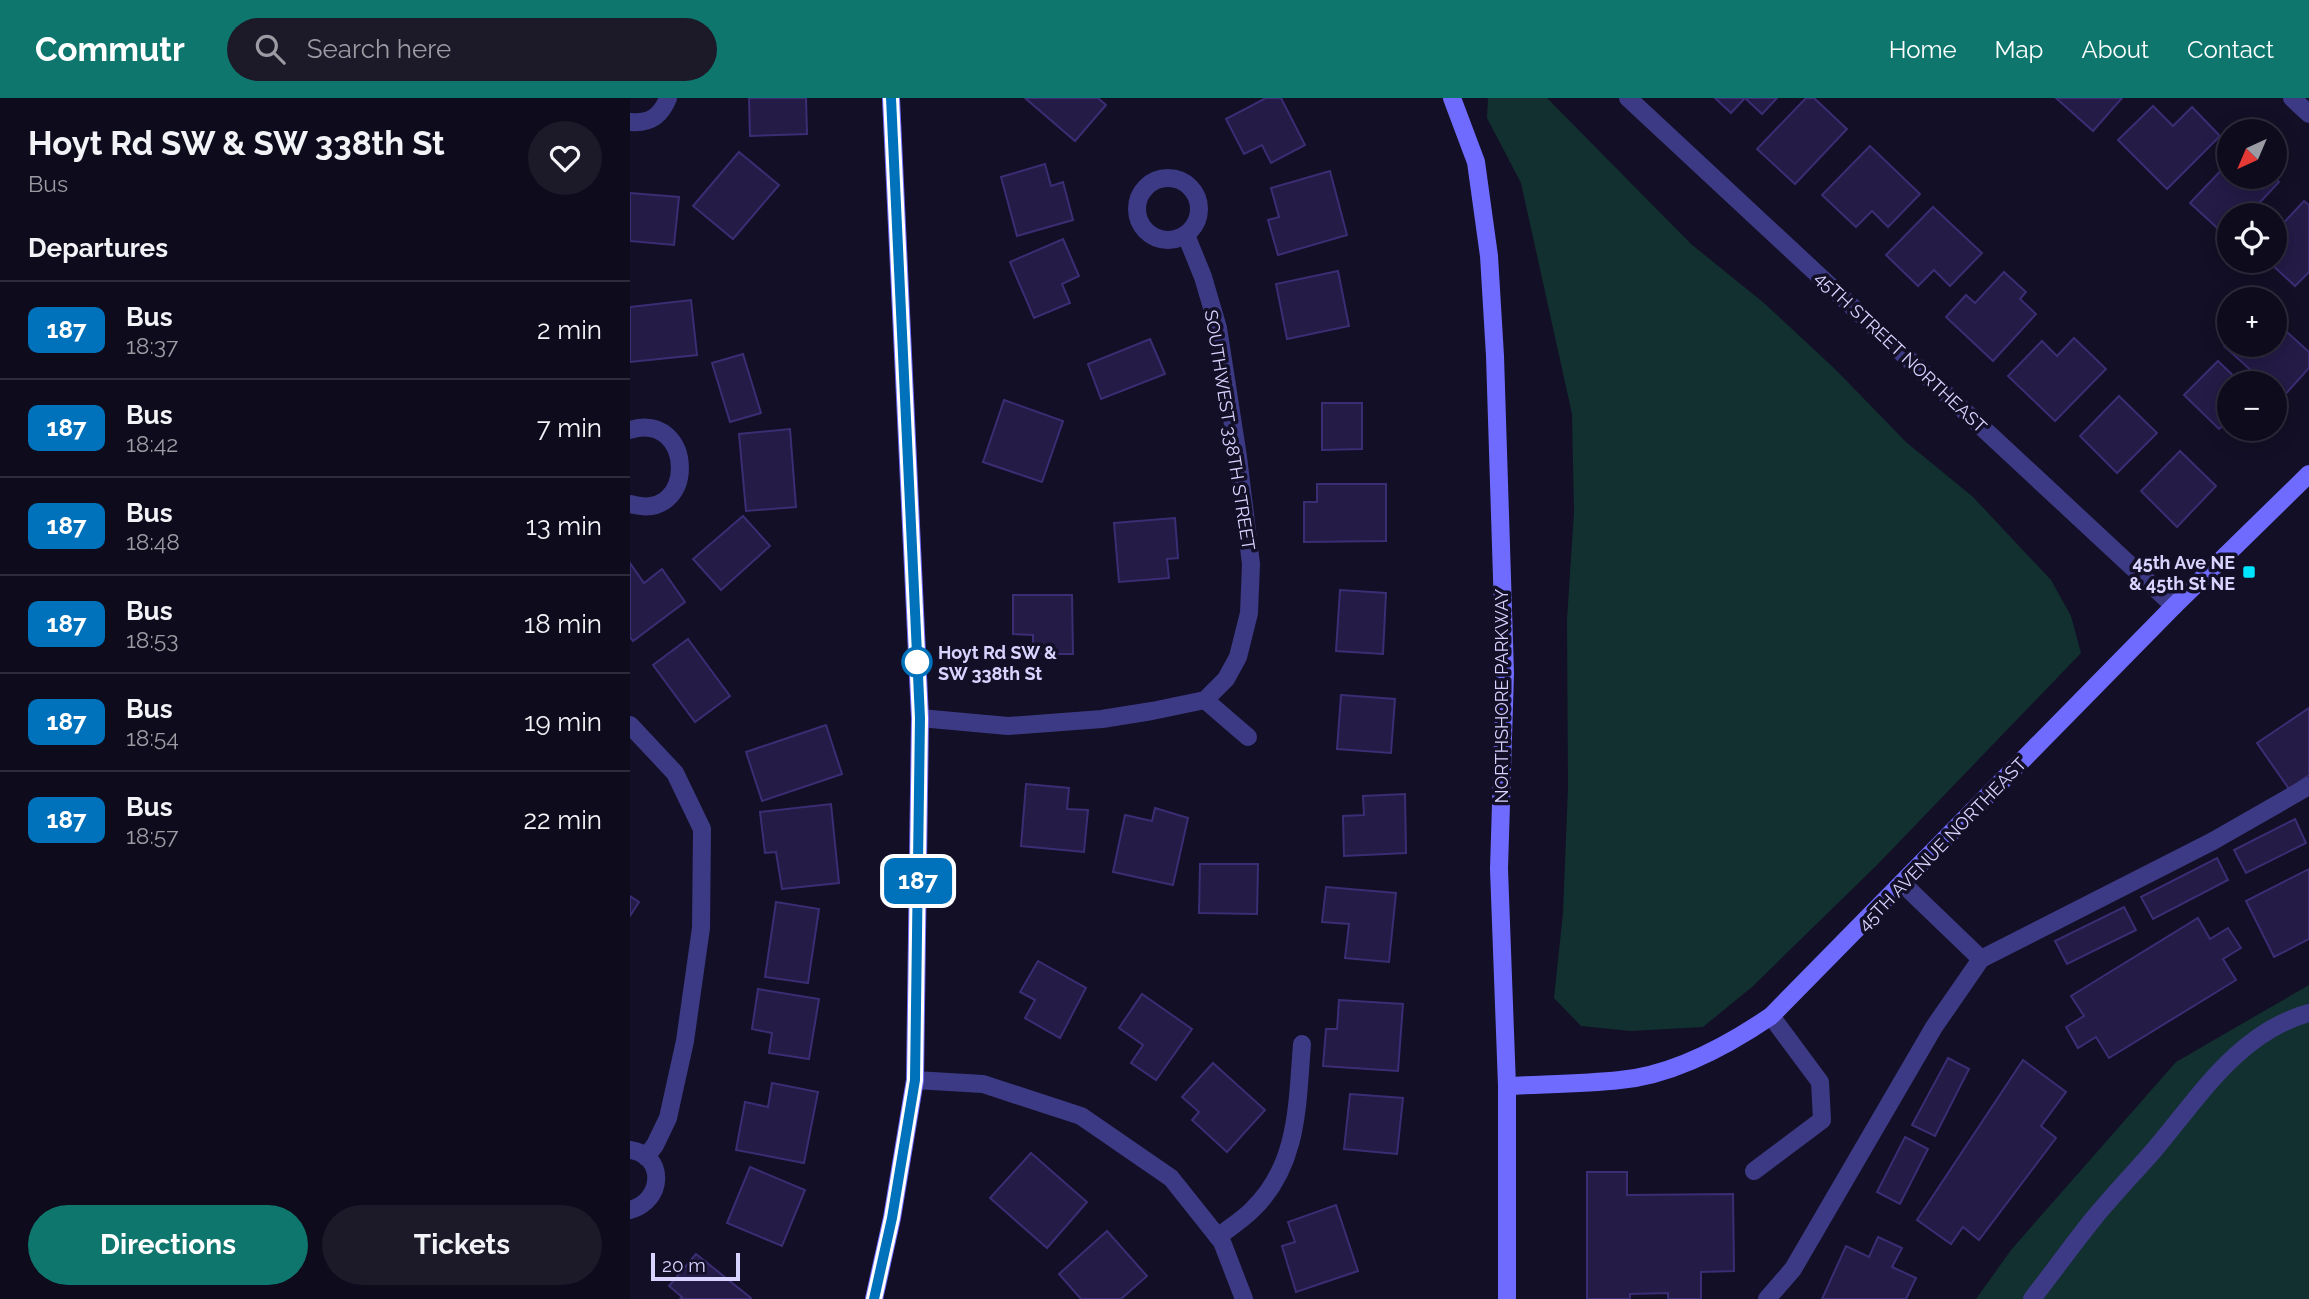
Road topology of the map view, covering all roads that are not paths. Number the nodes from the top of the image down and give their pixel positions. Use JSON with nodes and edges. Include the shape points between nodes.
{"nodes":[{"id":1,"x":668,"y":98,"type":"edge"},
{"id":2,"x":891,"y":98,"type":"edge"},
{"id":3,"x":1452,"y":98,"type":"edge"},
{"id":4,"x":1628,"y":98,"type":"edge"},
{"id":5,"x":2292,"y":98,"type":"edge"},
{"id":6,"x":2309,"y":114,"type":"edge"},
{"id":7,"x":630,"y":122,"type":"edge"},
{"id":8,"x":1186,"y":235,"type":"dead end"},
{"id":9,"x":630,"y":430,"type":"edge"},
{"id":10,"x":2309,"y":474,"type":"edge"},
{"id":11,"x":630,"y":504,"type":"edge"},
{"id":12,"x":2174,"y":606,"type":"junction"},
{"id":13,"x":1205,"y":700,"type":"junction"},
{"id":14,"x":920,"y":718,"type":"junction"},
{"id":15,"x":630,"y":725,"type":"edge"},
{"id":16,"x":1248,"y":737,"type":"dead end"},
{"id":17,"x":2309,"y":786,"type":"edge"},
{"id":18,"x":1903,"y":884,"type":"junction"},
{"id":19,"x":1981,"y":959,"type":"junction"},
{"id":20,"x":2309,"y":1013,"type":"edge"},
{"id":21,"x":1771,"y":1016,"type":"junction"},
{"id":22,"x":1302,"y":1044,"type":"dead end"},
{"id":23,"x":915,"y":1080,"type":"junction"},
{"id":24,"x":1507,"y":1086,"type":"junction"},
{"id":25,"x":638,"y":1153,"type":"edge"},
{"id":26,"x":1754,"y":1171,"type":"dead end"},
{"id":27,"x":630,"y":1210,"type":"edge"},
{"id":28,"x":1218,"y":1237,"type":"junction"},
{"id":29,"x":874,"y":1299,"type":"edge"},
{"id":30,"x":1244,"y":1299,"type":"edge"},
{"id":31,"x":1507,"y":1299,"type":"edge"},
{"id":32,"x":1767,"y":1299,"type":"edge"},
{"id":33,"x":2032,"y":1299,"type":"edge"}],
"edges":[{"from":1,"to":7,"type":"street","via":[[653,119]]},
{"from":2,"to":14,"type":"street"},
{"from":3,"to":24,"type":"street","name":"NORTHSHORE PARKWAY","via":[[1476,162],[1490,268],[1505,673],[1499,869]]},
{"from":4,"to":12,"type":"street","name":"45TH STREET NORTHEAST"},
{"from":5,"to":6,"type":"street"},
{"from":8,"to":13,"type":"street","name":"SOUTHWEST 338TH STREET","via":[[1218,328],[1251,564],[1249,613],[1238,657],[1226,679]]},
{"from":9,"to":11,"type":"street","via":[[660,432],[679,452],[682,466],[673,492],[663,501],[651,506]]},
{"from":10,"to":12,"type":"street","name":"45TH AVENUE NORTHEAST"},
{"from":12,"to":18,"type":"street","name":"45TH AVENUE NORTHEAST"},
{"from":13,"to":14,"type":"street","via":[[1102,719],[1008,726]]},
{"from":13,"to":16,"type":"street"},
{"from":14,"to":23,"type":"street"},
{"from":15,"to":25,"type":"street","via":[[675,773],[702,829],[701,928],[685,1041],[668,1118],[655,1145]]},
{"from":17,"to":19,"type":"street","via":[[2213,841]]},
{"from":18,"to":19,"type":"street"},
{"from":18,"to":21,"type":"street","name":"45TH AVENUE NORTHEAST"},
{"from":19,"to":32,"type":"street","via":[[1934,1027],[1793,1269]]},
{"from":20,"to":33,"type":"street","via":[[2276,1024],[2215,1074]]},
{"from":21,"to":24,"type":"street","name":"45TH AVENUE NORTHEAST","via":[[1730,1043],[1665,1070],[1622,1080]]},
{"from":21,"to":26,"type":"street","via":[[1820,1083],[1822,1120]]},
{"from":22,"to":28,"type":"street","via":[[1295,1132],[1280,1174],[1253,1209]]},
{"from":23,"to":28,"type":"street","via":[[982,1084],[1082,1116],[1171,1178]]},
{"from":23,"to":29,"type":"street"},
{"from":24,"to":31,"type":"street","name":"NORTHSHORE PARKWAY"},
{"from":25,"to":27,"type":"street","via":[[653,1166],[657,1177],[649,1200]]},
{"from":28,"to":30,"type":"street"}]}
